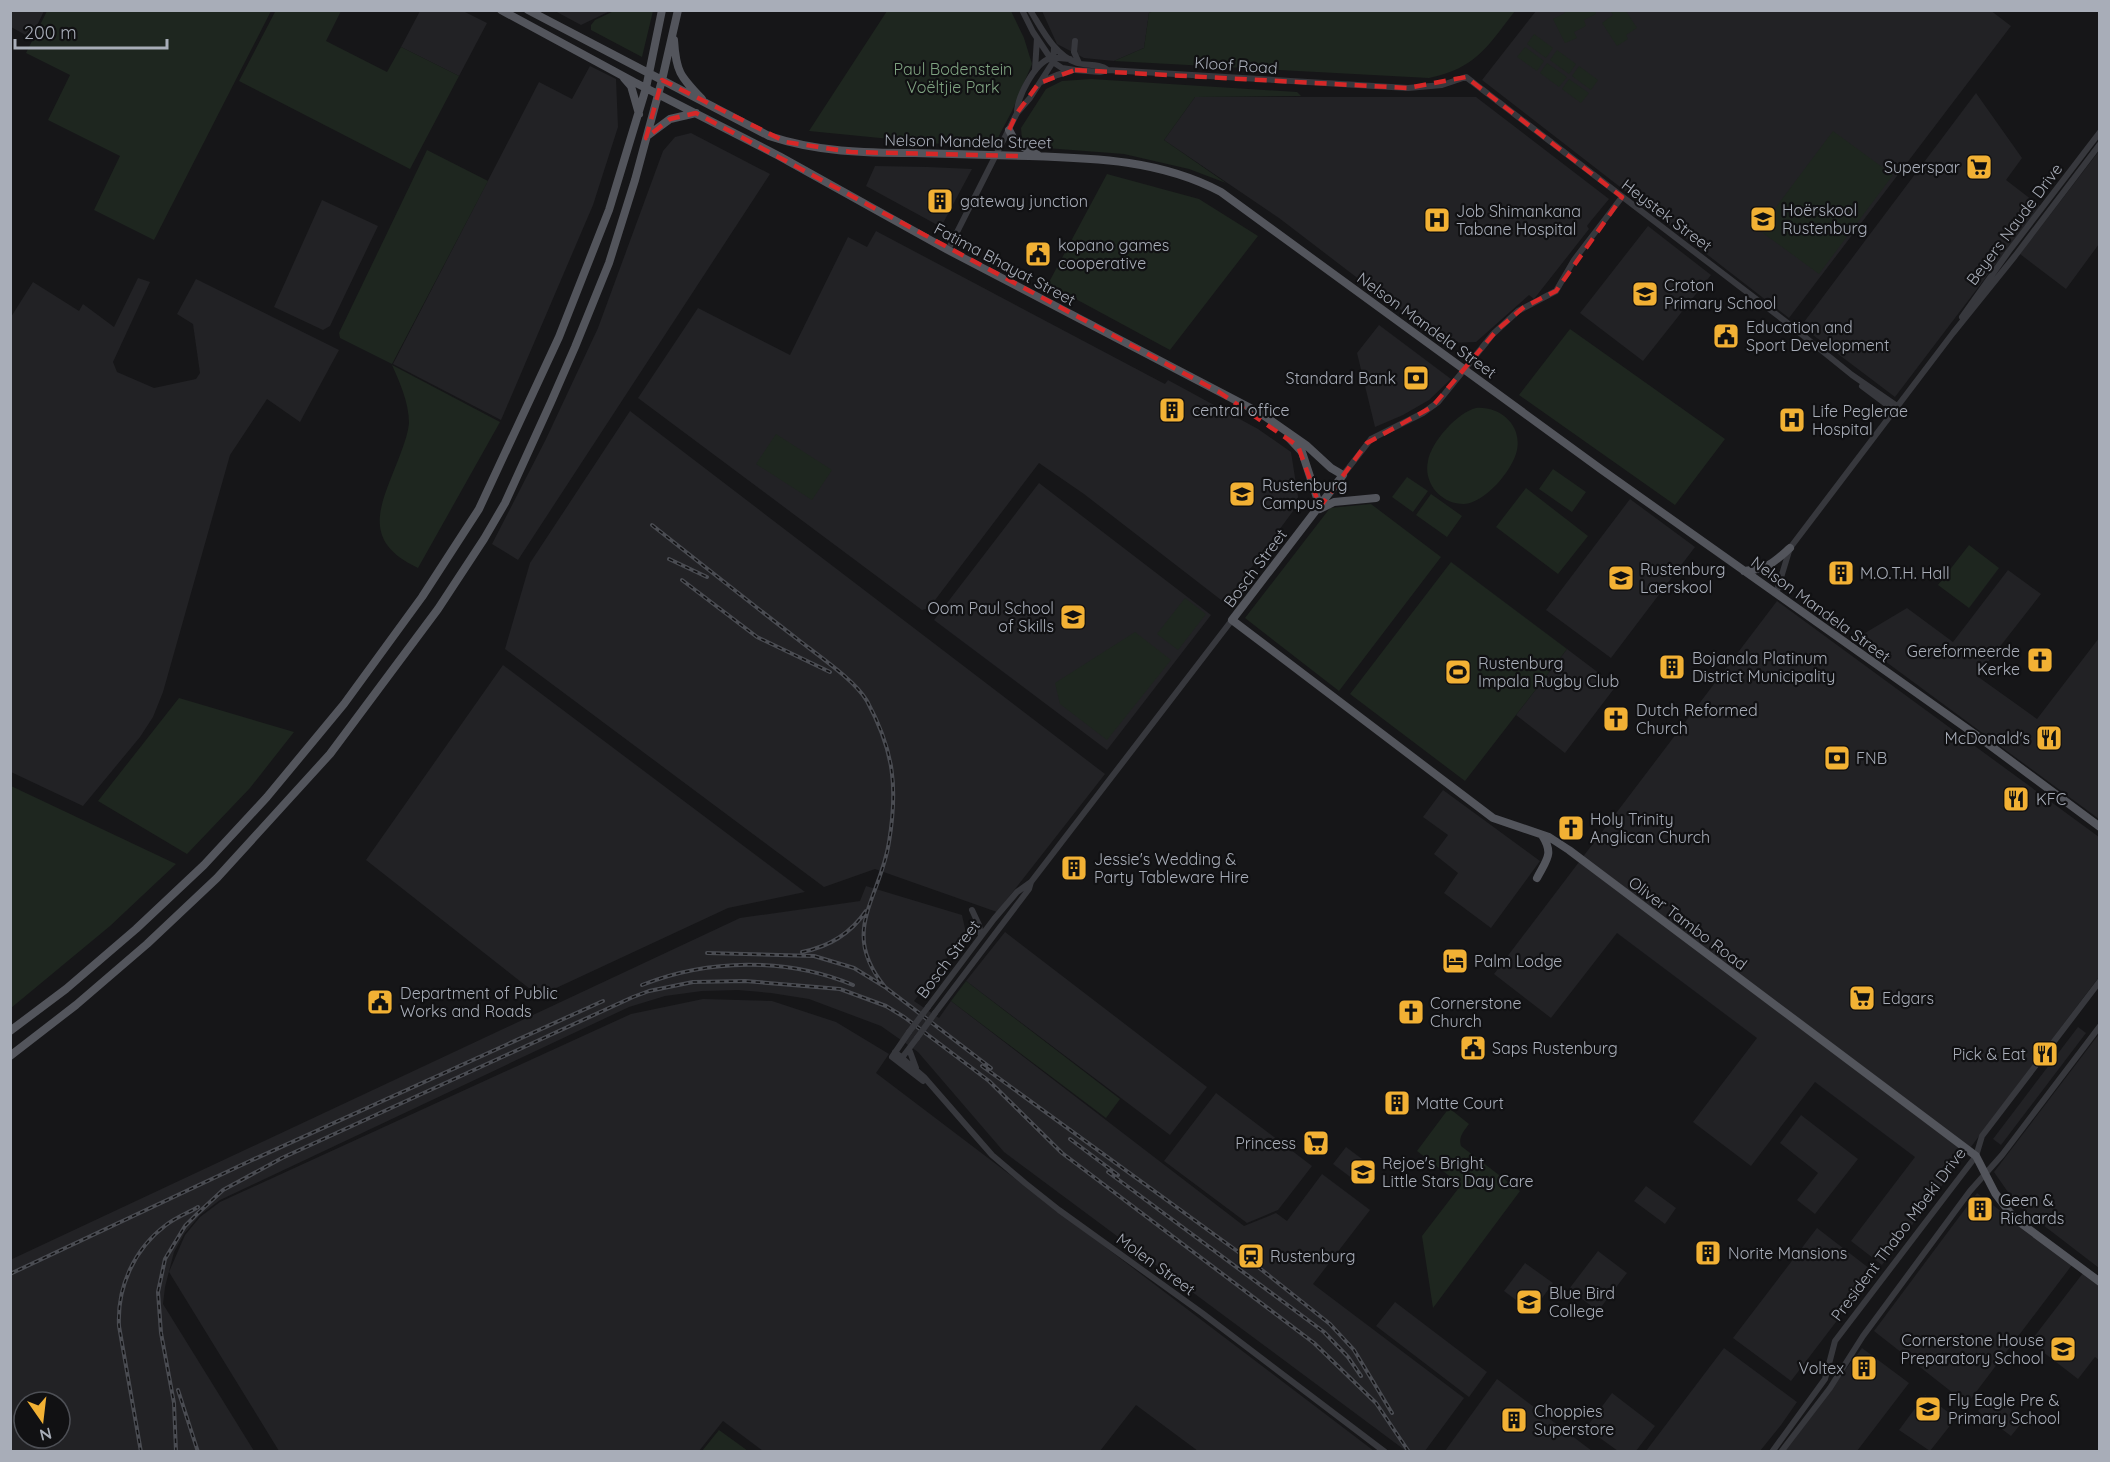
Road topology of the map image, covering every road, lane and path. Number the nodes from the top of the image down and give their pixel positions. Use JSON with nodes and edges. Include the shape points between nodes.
{"nodes":[{"id":1,"x":501,"y":10,"type":"edge"},
{"id":2,"x":528,"y":10,"type":"edge"},
{"id":3,"x":662,"y":10,"type":"edge"},
{"id":4,"x":678,"y":10,"type":"edge"},
{"id":5,"x":1022,"y":10,"type":"edge"},
{"id":6,"x":1030,"y":10,"type":"edge"},
{"id":7,"x":673,"y":32,"type":"junction"},
{"id":8,"x":1037,"y":38,"type":"junction"},
{"id":9,"x":1075,"y":41,"type":"dead end"},
{"id":10,"x":1054,"y":48,"type":"junction"},
{"id":11,"x":1070,"y":59,"type":"junction"},
{"id":12,"x":1052,"y":60,"type":"junction"},
{"id":13,"x":1079,"y":63,"type":"junction"},
{"id":14,"x":1035,"y":70,"type":"junction"},
{"id":15,"x":1075,"y":70,"type":"junction"},
{"id":16,"x":1108,"y":70,"type":"junction"},
{"id":17,"x":650,"y":74,"type":"junction"},
{"id":18,"x":621,"y":75,"type":"junction"},
{"id":19,"x":1466,"y":77,"type":"joint"},
{"id":20,"x":662,"y":81,"type":"junction"},
{"id":21,"x":1039,"y":83,"type":"junction"},
{"id":22,"x":646,"y":88,"type":"junction"},
{"id":23,"x":658,"y":94,"type":"junction"},
{"id":24,"x":708,"y":104,"type":"junction"},
{"id":25,"x":696,"y":113,"type":"junction"},
{"id":26,"x":1017,"y":113,"type":"junction"},
{"id":27,"x":639,"y":115,"type":"junction"},
{"id":28,"x":1009,"y":130,"type":"junction"},
{"id":29,"x":2100,"y":132,"type":"edge"},
{"id":30,"x":646,"y":138,"type":"junction"},
{"id":31,"x":2100,"y":144,"type":"edge"},
{"id":32,"x":997,"y":155,"type":"junction"},
{"id":33,"x":1041,"y":157,"type":"junction"},
{"id":34,"x":1622,"y":197,"type":"junction"},
{"id":35,"x":948,"y":249,"type":"junction"},
{"id":36,"x":1953,"y":333,"type":"junction"},
{"id":37,"x":1465,"y":369,"type":"junction"},
{"id":38,"x":1238,"y":402,"type":"junction"},
{"id":39,"x":1895,"y":408,"type":"junction"},
{"id":40,"x":1343,"y":475,"type":"junction"},
{"id":41,"x":1376,"y":498,"type":"dead end"},
{"id":42,"x":1318,"y":509,"type":"junction"},
{"id":43,"x":1790,"y":548,"type":"junction"},
{"id":44,"x":1744,"y":571,"type":"junction"},
{"id":45,"x":1776,"y":594,"type":"junction"},
{"id":46,"x":1232,"y":620,"type":"junction"},
{"id":47,"x":2100,"y":827,"type":"edge"},
{"id":48,"x":1542,"y":835,"type":"junction"},
{"id":49,"x":1537,"y":878,"type":"dead end"},
{"id":50,"x":1031,"y":882,"type":"junction"},
{"id":51,"x":972,"y":910,"type":"dead end"},
{"id":52,"x":981,"y":936,"type":"junction"},
{"id":53,"x":2100,"y":981,"type":"edge"},
{"id":54,"x":2100,"y":1026,"type":"edge"},
{"id":55,"x":10,"y":1031,"type":"edge"},
{"id":56,"x":909,"y":1049,"type":"junction"},
{"id":57,"x":10,"y":1056,"type":"edge"},
{"id":58,"x":900,"y":1060,"type":"junction"},
{"id":59,"x":917,"y":1071,"type":"junction"},
{"id":60,"x":927,"y":1082,"type":"junction"},
{"id":61,"x":1976,"y":1156,"type":"junction"},
{"id":62,"x":1983,"y":1175,"type":"junction"},
{"id":63,"x":2100,"y":1282,"type":"edge"},
{"id":64,"x":1385,"y":1452,"type":"edge"},
{"id":65,"x":1772,"y":1452,"type":"edge"},
{"id":66,"x":1781,"y":1452,"type":"edge"}],
"edges":[{"from":1,"to":18,"type":"main road","name":"Fatima Bhayat Street"},
{"from":2,"to":17,"type":"main road","name":"Nelson Mandela Street"},
{"from":3,"to":17,"type":"main road"},
{"from":4,"to":7,"type":"main road"},
{"from":5,"to":8,"type":"street"},
{"from":6,"to":10,"type":"street","name":"Kloof Road"},
{"from":7,"to":20,"type":"main road"},
{"from":7,"to":24,"type":"main road","via":[[679,73]]},
{"from":8,"to":12,"type":"street"},
{"from":8,"to":14,"type":"street"},
{"from":9,"to":13,"type":"street"},
{"from":10,"to":11,"type":"street","name":"Kloof Road"},
{"from":10,"to":12,"type":"street"},
{"from":11,"to":12,"type":"street"},
{"from":11,"to":13,"type":"street","name":"Kloof Road"},
{"from":12,"to":14,"type":"street"},
{"from":12,"to":15,"type":"street","via":[[1062,68]]},
{"from":12,"to":21,"type":"street"},
{"from":13,"to":16,"type":"street","name":"Kloof Road"},
{"from":14,"to":26,"type":"street"},
{"from":15,"to":16,"type":"street"},
{"from":15,"to":21,"type":"street"},
{"from":16,"to":19,"type":"street","name":"Kloof Road","via":[[1408,88],[1442,85]]},
{"from":17,"to":20,"type":"main road","name":"Nelson Mandela Street"},
{"from":17,"to":22,"type":"main road"},
{"from":18,"to":22,"type":"main road","name":"Fatima Bhayat Street"},
{"from":18,"to":27,"type":"main road","via":[[631,86]]},
{"from":19,"to":34,"type":"street","name":"Heystek Street"},
{"from":20,"to":23,"type":"main road"},
{"from":20,"to":24,"type":"main road","name":"Nelson Mandela Street"},
{"from":21,"to":26,"type":"street"},
{"from":22,"to":23,"type":"main road","name":"Fatima Bhayat Street"},
{"from":22,"to":27,"type":"main road"},
{"from":23,"to":25,"type":"main road","name":"Fatima Bhayat Street"},
{"from":23,"to":30,"type":"main road"},
{"from":24,"to":32,"type":"main road","name":"Nelson Mandela Street","via":[[769,136],[809,147],[851,152]]},
{"from":25,"to":30,"type":"main road","via":[[670,119]]},
{"from":25,"to":35,"type":"main road","name":"Fatima Bhayat Street"},
{"from":26,"to":28,"type":"street"},
{"from":27,"to":55,"type":"main road","via":[[609,210],[559,338],[479,509],[422,597],[318,738],[204,865],[66,989]]},
{"from":28,"to":32,"type":"street"},
{"from":28,"to":33,"type":"main road","via":[[1022,148]]},
{"from":29,"to":36,"type":"street","name":"Beyers Naude Drive","via":[[2009,251]]},
{"from":30,"to":57,"type":"main road","via":[[609,263],[575,347],[505,503],[438,609],[330,754],[218,878],[76,1005]]},
{"from":31,"to":36,"type":"street","name":"Beyers Naude Drive"},
{"from":32,"to":33,"type":"main road","name":"Nelson Mandela Street"},
{"from":32,"to":35,"type":"street"},
{"from":33,"to":37,"type":"main road","name":"Nelson Mandela Street","via":[[1116,160],[1169,171],[1206,184]]},
{"from":34,"to":37,"type":"street","name":"Bosch Street","via":[[1574,260],[1556,291],[1508,320]]},
{"from":34,"to":39,"type":"street","name":"Heystek Street"},
{"from":35,"to":38,"type":"main road","name":"Fatima Bhayat Street"},
{"from":36,"to":39,"type":"street","name":"Beyers Naude Drive"},
{"from":37,"to":40,"type":"street","name":"Bosch Street","via":[[1432,407],[1367,442]]},
{"from":37,"to":44,"type":"main road","name":"Nelson Mandela Street"},
{"from":38,"to":40,"type":"main road","name":"Fatima Bhayat Street","via":[[1287,430]]},
{"from":38,"to":42,"type":"main road","via":[[1298,446]]},
{"from":39,"to":43,"type":"street","name":"Beyers Naude Drive"},
{"from":40,"to":42,"type":"main road","name":"Bosch Street"},
{"from":41,"to":42,"type":"main road","via":[[1334,502]]},
{"from":42,"to":46,"type":"main road","name":"Bosch Street"},
{"from":43,"to":44,"type":"main road","via":[[1771,565]]},
{"from":43,"to":45,"type":"street","name":"Beyers Naude Drive"},
{"from":44,"to":45,"type":"main road","name":"Nelson Mandela Street"},
{"from":45,"to":47,"type":"main road","name":"Nelson Mandela Street"},
{"from":46,"to":48,"type":"main road","name":"Oliver Tambo Road","via":[[1493,818]]},
{"from":46,"to":50,"type":"street","name":"Bosch Street"},
{"from":48,"to":49,"type":"main road","via":[[1549,854]]},
{"from":48,"to":61,"type":"main road","name":"Oliver Tambo Road","via":[[1569,850]]},
{"from":50,"to":52,"type":"street","name":"Bosch Street","via":[[1017,892]]},
{"from":50,"to":56,"type":"street","name":"Bosch Street","bridge":true},
{"from":51,"to":52,"type":"street"},
{"from":52,"to":58,"type":"street","name":"Bosch Street","bridge":true,"via":[[894,1054]]},
{"from":53,"to":61,"type":"street","name":"President Thabo Mbeki Drive","via":[[1982,1136]]},
{"from":54,"to":62,"type":"street","name":"President Thabo Mbeki Drive"},
{"from":56,"to":58,"type":"street","name":"Bosch Street"},
{"from":56,"to":59,"type":"street"},
{"from":58,"to":59,"type":"street"},
{"from":58,"to":60,"type":"street","via":[[916,1077]]},
{"from":59,"to":60,"type":"street"},
{"from":60,"to":64,"type":"street","name":"Molen Street","via":[[992,1155],[1025,1183]]},
{"from":61,"to":62,"type":"main road","name":"Oliver Tambo Road"},
{"from":61,"to":65,"type":"street","name":"President Thabo Mbeki Drive","via":[[1835,1341],[1825,1379]]},
{"from":62,"to":63,"type":"main road","name":"Oliver Tambo Road","via":[[2020,1222]]},
{"from":62,"to":66,"type":"street","name":"President Thabo Mbeki Drive"}]}
